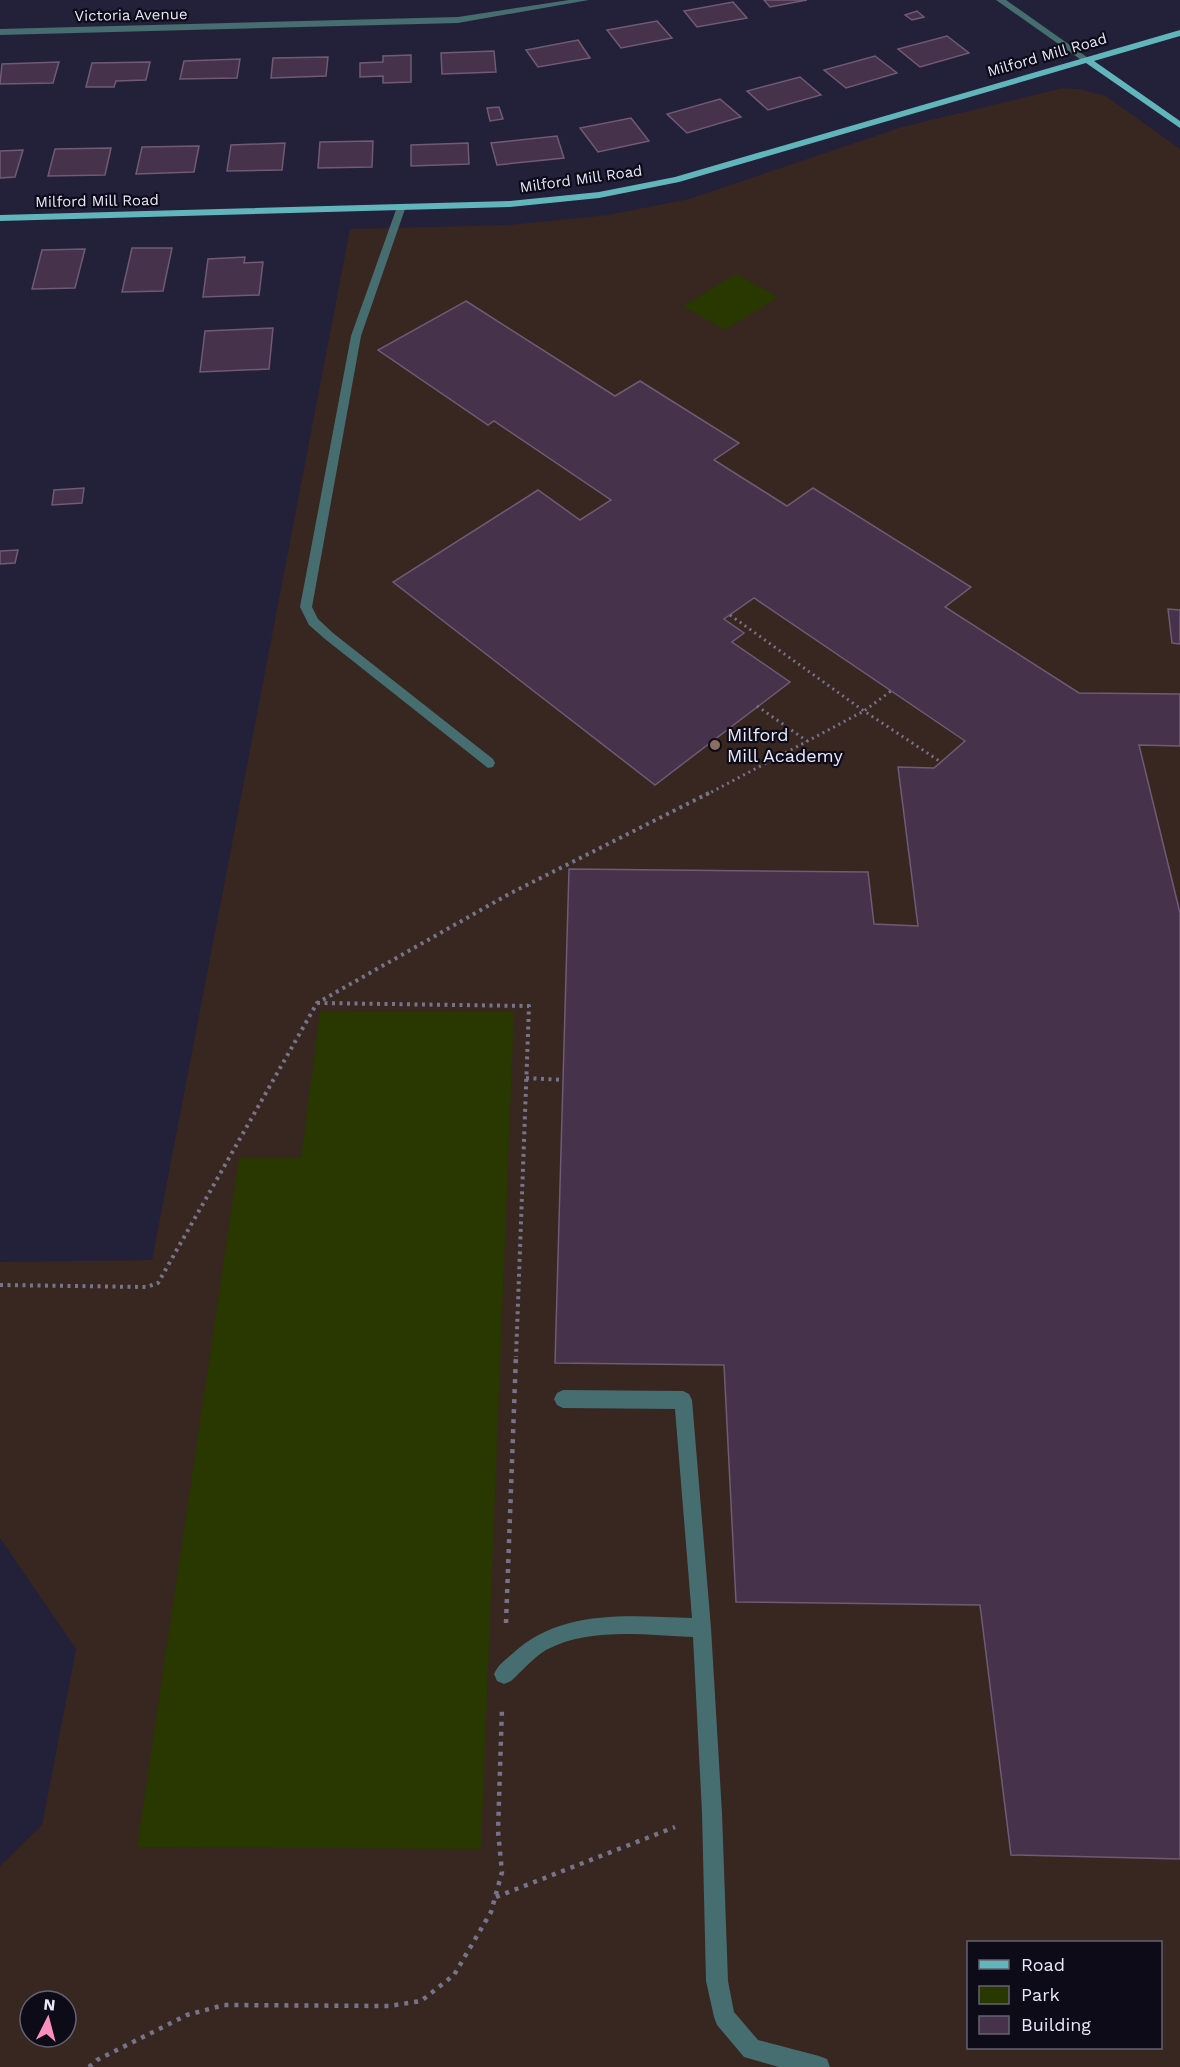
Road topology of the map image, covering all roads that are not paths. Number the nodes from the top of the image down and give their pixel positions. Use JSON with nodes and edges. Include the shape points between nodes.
{"nodes":[{"id":1,"x":585,"y":0,"type":"edge"},
{"id":2,"x":1000,"y":0,"type":"edge"},
{"id":3,"x":0,"y":32,"type":"edge"},
{"id":4,"x":1180,"y":33,"type":"edge"},
{"id":5,"x":1087,"y":60,"type":"junction"},
{"id":6,"x":1180,"y":125,"type":"edge"},
{"id":7,"x":400,"y":208,"type":"junction"},
{"id":8,"x":0,"y":218,"type":"edge"},
{"id":9,"x":488,"y":763,"type":"dead end"},
{"id":10,"x":563,"y":1399,"type":"dead end"},
{"id":11,"x":702,"y":1628,"type":"junction"},
{"id":12,"x":504,"y":1674,"type":"road end"},
{"id":13,"x":819,"y":2067,"type":"edge"}],
"edges":[{"from":1,"to":3,"type":"street","name":"Victoria Avenue","via":[[436,21]]},
{"from":2,"to":5,"type":"street"},
{"from":4,"to":5,"type":"main road","name":"Milford Mill Road"},
{"from":5,"to":6,"type":"main road"},
{"from":5,"to":7,"type":"main road","name":"Milford Mill Road","via":[[676,180],[510,204]]},
{"from":7,"to":8,"type":"main road","name":"Milford Mill Road"},
{"from":7,"to":9,"type":"street","via":[[356,336],[306,607],[314,622],[329,636]]},
{"from":10,"to":11,"type":"street","via":[[683,1400]]},
{"from":11,"to":12,"type":"street","via":[[607,1626],[570,1631],[538,1645]]},
{"from":11,"to":13,"type":"street","via":[[717,1981],[725,2017],[752,2049]]}]}
